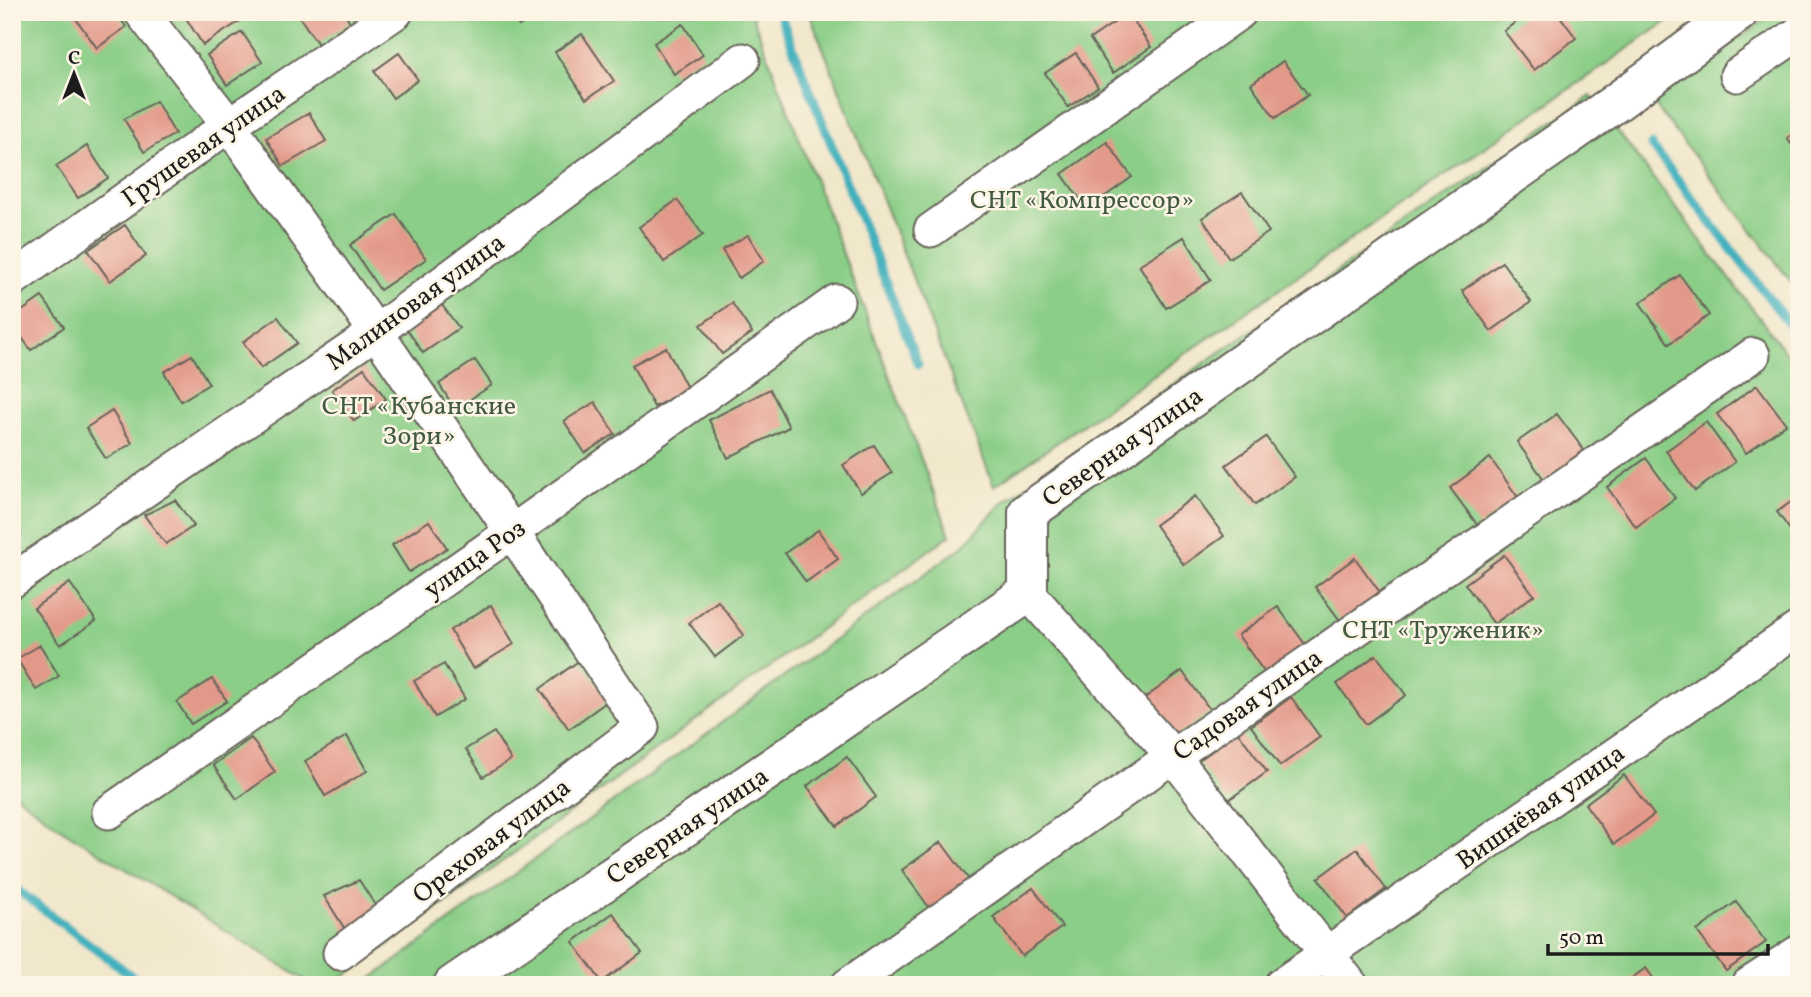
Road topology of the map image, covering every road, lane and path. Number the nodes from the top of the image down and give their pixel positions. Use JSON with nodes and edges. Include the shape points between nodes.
{"nodes":[{"id":1,"x":141,"y":12,"type":"edge"},
{"id":2,"x":396,"y":12,"type":"edge"},
{"id":3,"x":1240,"y":12,"type":"edge"},
{"id":4,"x":1739,"y":12,"type":"edge"},
{"id":5,"x":1799,"y":33,"type":"edge"},
{"id":6,"x":743,"y":61,"type":"dead end"},
{"id":7,"x":1737,"y":75,"type":"dead end"},
{"id":8,"x":229,"y":125,"type":"junction"},
{"id":9,"x":931,"y":230,"type":"dead end"},
{"id":10,"x":12,"y":280,"type":"edge"},
{"id":11,"x":837,"y":301,"type":"dead end"},
{"id":12,"x":376,"y":332,"type":"junction"},
{"id":13,"x":1753,"y":355,"type":"dead end"},
{"id":14,"x":512,"y":532,"type":"junction"},
{"id":15,"x":12,"y":581,"type":"edge"},
{"id":16,"x":1028,"y":593,"type":"junction"},
{"id":17,"x":1799,"y":628,"type":"edge"},
{"id":18,"x":1173,"y":756,"type":"junction"},
{"id":19,"x":109,"y":813,"type":"dead end"},
{"id":20,"x":1327,"y":952,"type":"junction"},
{"id":21,"x":1799,"y":952,"type":"edge"},
{"id":22,"x":340,"y":953,"type":"dead end"},
{"id":23,"x":453,"y":985,"type":"edge"},
{"id":24,"x":848,"y":985,"type":"edge"},
{"id":25,"x":1281,"y":985,"type":"edge"},
{"id":26,"x":1351,"y":985,"type":"edge"},
{"id":27,"x":1748,"y":985,"type":"edge"}],
"edges":[{"from":1,"to":8,"type":"street"},
{"from":2,"to":8,"type":"street","name":"Грушевая улица"},
{"from":3,"to":9,"type":"street"},
{"from":4,"to":16,"type":"street","name":"Северная улица","via":[[1028,512]]},
{"from":5,"to":7,"type":"street"},
{"from":6,"to":12,"type":"street","name":"Малиновая улица"},
{"from":8,"to":10,"type":"street","name":"Грушевая улица"},
{"from":8,"to":12,"type":"street"},
{"from":11,"to":14,"type":"street","name":"улица Роз"},
{"from":12,"to":14,"type":"street"},
{"from":12,"to":15,"type":"street","name":"Малиновая улица"},
{"from":13,"to":18,"type":"street","name":"Садовая улица"},
{"from":14,"to":19,"type":"street","name":"улица Роз"},
{"from":14,"to":22,"type":"street","name":"Ореховая улица","via":[[642,727]]},
{"from":16,"to":18,"type":"street"},
{"from":16,"to":23,"type":"street","name":"Северная улица"},
{"from":17,"to":20,"type":"street","name":"Вишнёвая улица"},
{"from":18,"to":20,"type":"street"},
{"from":18,"to":24,"type":"street","name":"Садовая улица"},
{"from":20,"to":25,"type":"street","name":"Вишнёвая улица"},
{"from":20,"to":26,"type":"street"},
{"from":21,"to":27,"type":"street"}]}
